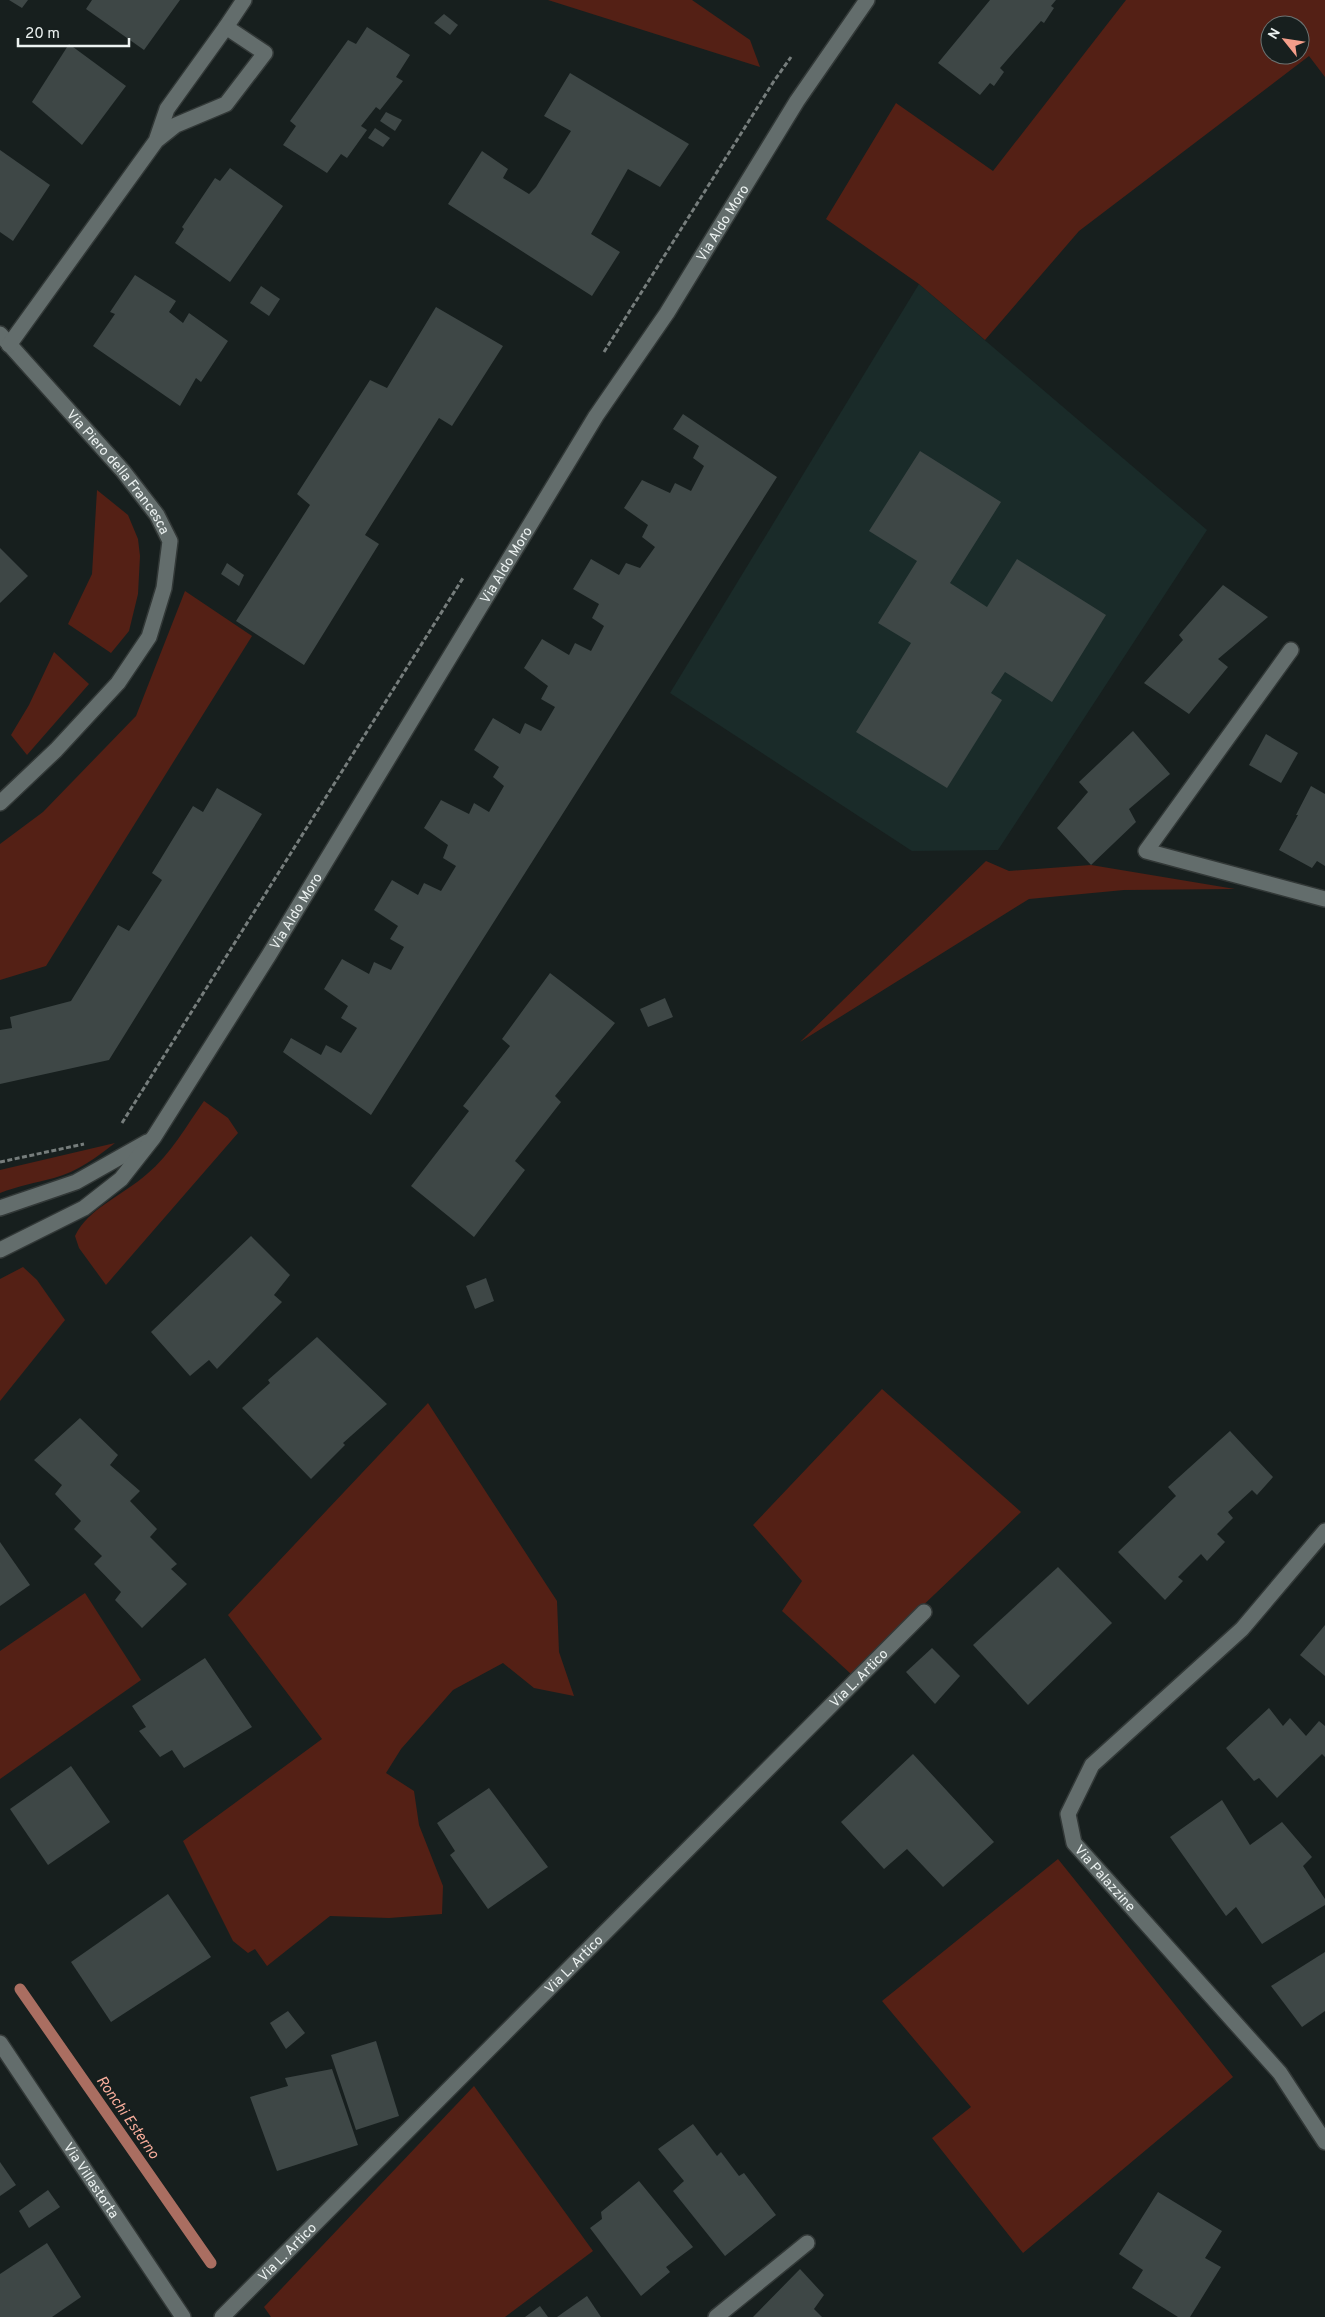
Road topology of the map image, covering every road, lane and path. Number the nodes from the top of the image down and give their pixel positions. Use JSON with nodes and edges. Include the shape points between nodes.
{"nodes":[{"id":1,"x":244,"y":0,"type":"edge"},
{"id":2,"x":867,"y":0,"type":"edge"},
{"id":3,"x":226,"y":27,"type":"junction"},
{"id":4,"x":796,"y":51,"type":"dead end"},
{"id":5,"x":156,"y":141,"type":"junction"},
{"id":6,"x":5,"y":339,"type":"edge"},
{"id":7,"x":603,"y":354,"type":"dead end"},
{"id":8,"x":467,"y":571,"type":"dead end"},
{"id":9,"x":1291,"y":650,"type":"dead end"},
{"id":10,"x":0,"y":803,"type":"edge"},
{"id":11,"x":1325,"y":899,"type":"edge"},
{"id":12,"x":118,"y":1130,"type":"dead end"},
{"id":13,"x":154,"y":1137,"type":"junction"},
{"id":14,"x":91,"y":1143,"type":"dead end"},
{"id":15,"x":0,"y":1162,"type":"edge"},
{"id":16,"x":0,"y":1208,"type":"edge"},
{"id":17,"x":0,"y":1250,"type":"edge"},
{"id":18,"x":1325,"y":1531,"type":"edge"},
{"id":19,"x":924,"y":1612,"type":"dead end"},
{"id":20,"x":0,"y":2043,"type":"edge"},
{"id":21,"x":1325,"y":2142,"type":"edge"},
{"id":22,"x":807,"y":2244,"type":"dead end"},
{"id":23,"x":183,"y":2317,"type":"edge"},
{"id":24,"x":222,"y":2317,"type":"edge"},
{"id":25,"x":716,"y":2317,"type":"edge"}],
"edges":[{"from":1,"to":3,"type":"street","name":"Via Piero della Francesca"},
{"from":2,"to":13,"type":"street","name":"Via Aldo Moro","via":[[798,101],[667,313],[596,416],[264,963]]},
{"from":3,"to":5,"type":"street","name":"Via Piero della Francesca","via":[[167,109]]},
{"from":3,"to":5,"type":"street","name":"Via Piero della Francesca","via":[[265,53],[226,104],[176,125]]},
{"from":4,"to":7,"type":"path"},
{"from":5,"to":6,"type":"street","name":"Via Piero della Francesca"},
{"from":6,"to":10,"type":"street","name":"Via Piero della Francesca","via":[[123,471],[157,515],[170,541],[164,588],[150,637],[118,683],[56,750]]},
{"from":8,"to":12,"type":"path"},
{"from":9,"to":11,"type":"street","via":[[1146,851]]},
{"from":13,"to":16,"type":"street","name":"Via Aldo Moro","via":[[76,1182]]},
{"from":13,"to":17,"type":"street","name":"Via Aldo Moro","via":[[121,1179],[84,1208]]},
{"from":14,"to":15,"type":"path"},
{"from":18,"to":21,"type":"street","name":"Via Palazzine","via":[[1242,1629],[1092,1765],[1068,1814],[1074,1843],[1280,2073]]},
{"from":19,"to":24,"type":"street","name":"Via L. Artico"},
{"from":20,"to":23,"type":"street","name":"Via Villastorta"},
{"from":22,"to":25,"type":"street"}]}
